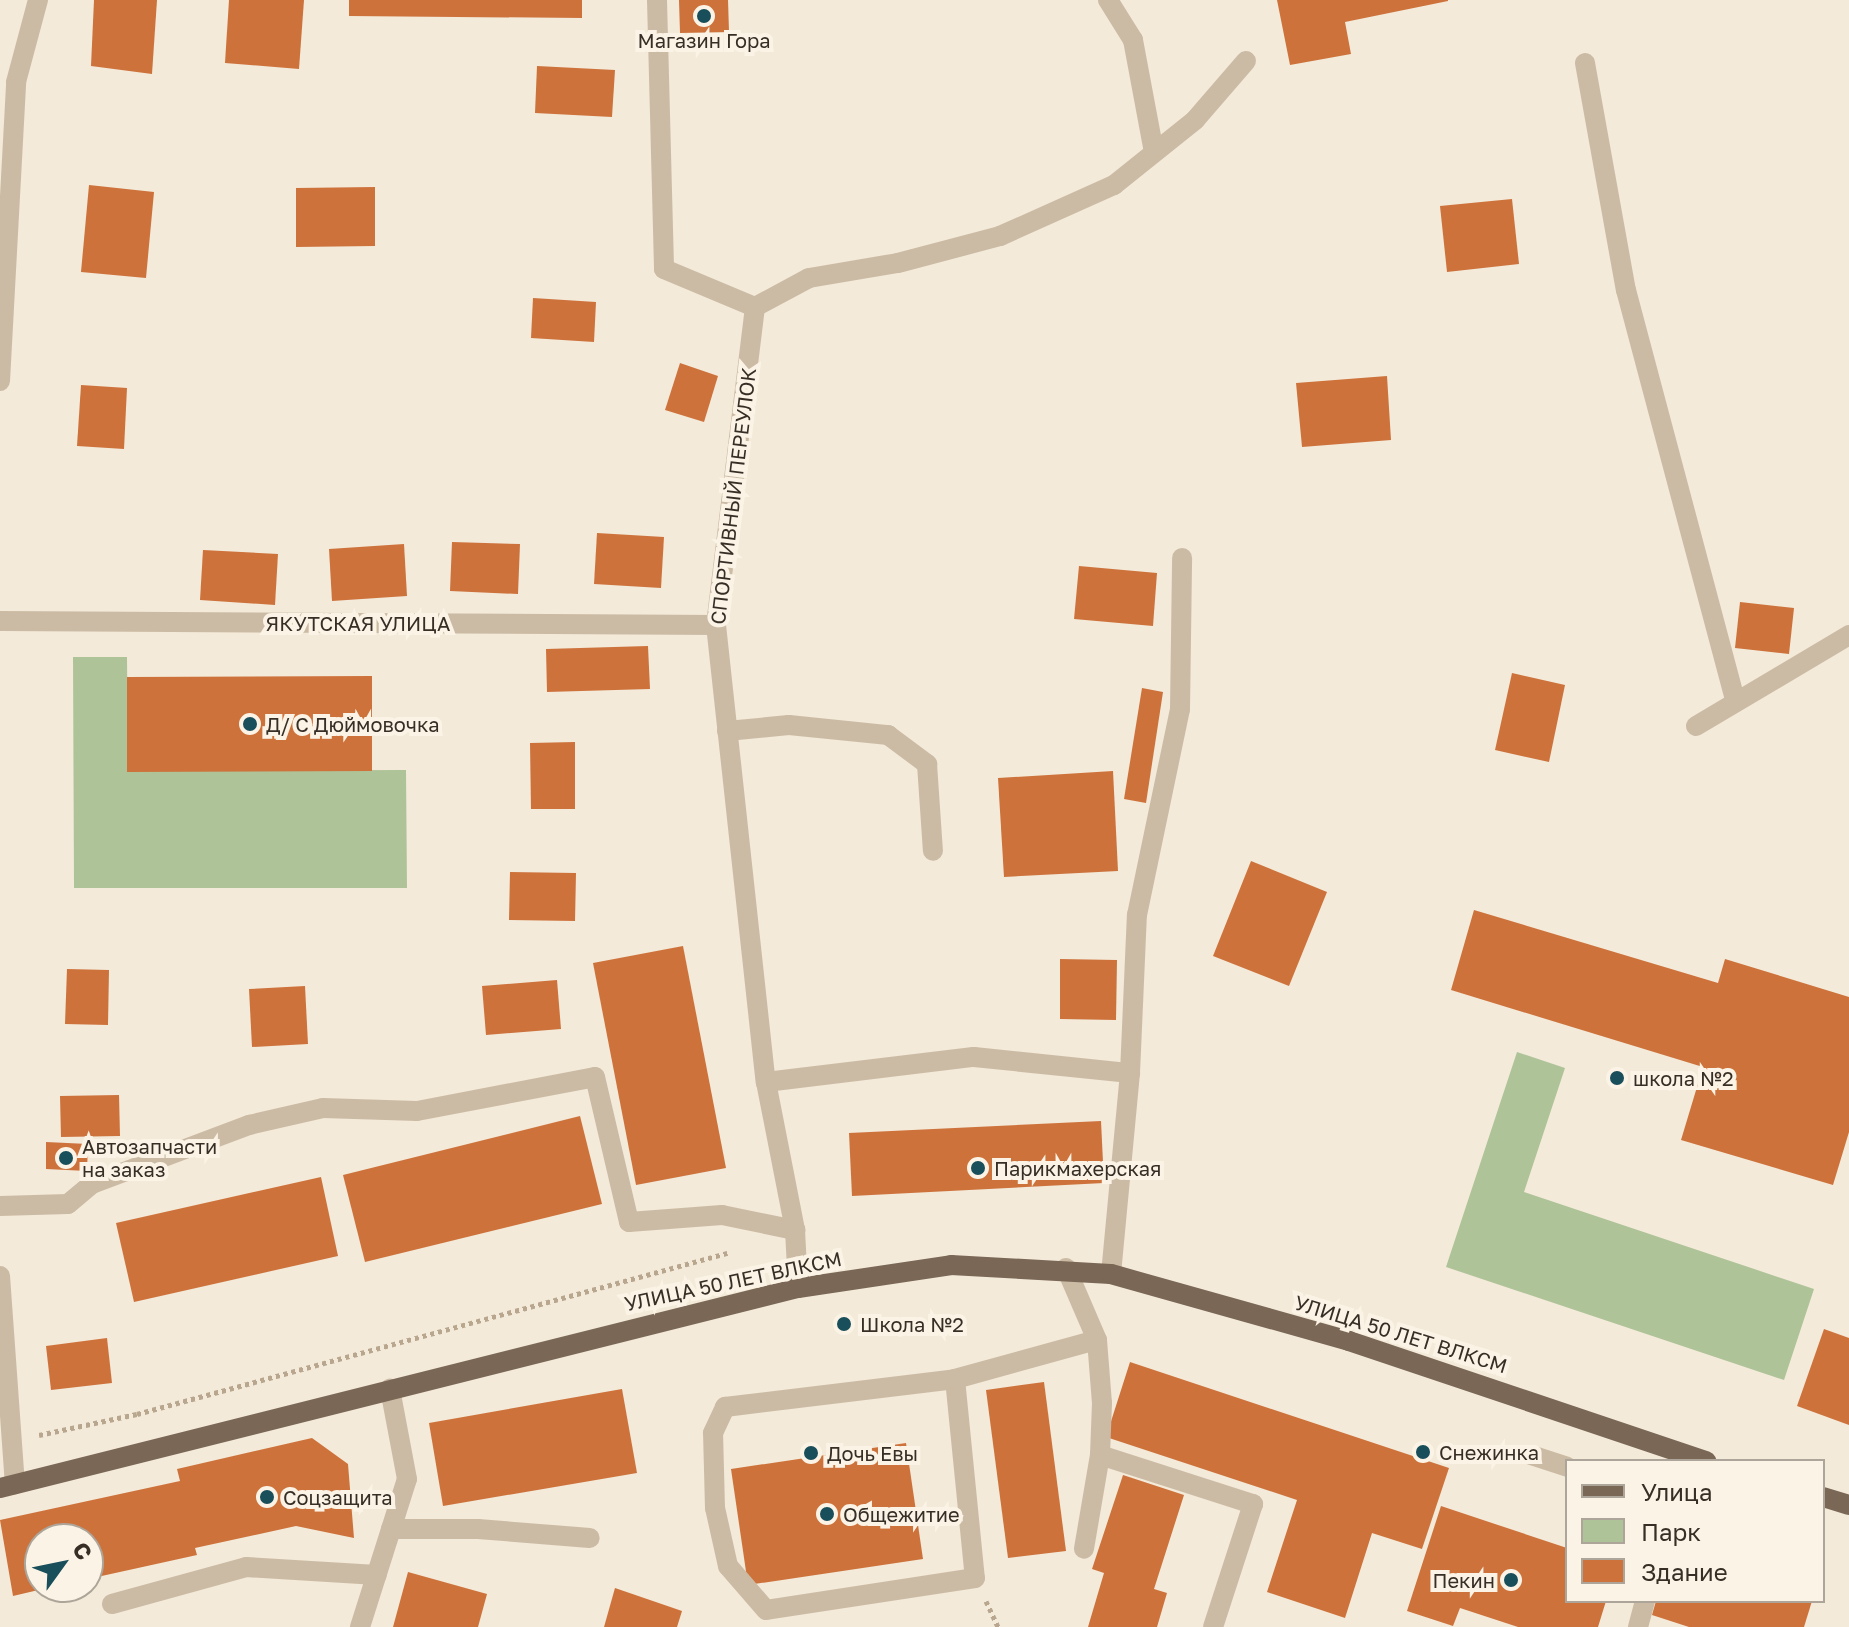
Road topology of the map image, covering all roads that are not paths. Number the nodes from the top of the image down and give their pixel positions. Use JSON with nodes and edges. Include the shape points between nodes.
{"nodes":[{"id":1,"x":38,"y":0,"type":"edge"},
{"id":2,"x":657,"y":0,"type":"edge"},
{"id":3,"x":1108,"y":0,"type":"edge"},
{"id":4,"x":1246,"y":61,"type":"dead end"},
{"id":5,"x":1585,"y":63,"type":"dead end"},
{"id":6,"x":1154,"y":152,"type":"junction"},
{"id":7,"x":755,"y":307,"type":"junction"},
{"id":8,"x":0,"y":381,"type":"edge"},
{"id":9,"x":1182,"y":558,"type":"dead end"},
{"id":10,"x":0,"y":621,"type":"edge"},
{"id":11,"x":716,"y":625,"type":"junction"},
{"id":12,"x":1849,"y":635,"type":"edge"},
{"id":13,"x":1735,"y":700,"type":"junction"},
{"id":14,"x":1696,"y":726,"type":"dead end"},
{"id":15,"x":727,"y":731,"type":"junction"},
{"id":16,"x":933,"y":851,"type":"dead end"},
{"id":17,"x":1130,"y":1073,"type":"junction"},
{"id":18,"x":766,"y":1082,"type":"junction"},
{"id":19,"x":0,"y":1206,"type":"edge"},
{"id":20,"x":795,"y":1230,"type":"junction"},
{"id":21,"x":1066,"y":1268,"type":"junction"},
{"id":22,"x":1111,"y":1274,"type":"junction"},
{"id":23,"x":0,"y":1276,"type":"edge"},
{"id":24,"x":798,"y":1288,"type":"junction"},
{"id":25,"x":1097,"y":1340,"type":"junction"},
{"id":26,"x":955,"y":1379,"type":"junction"},
{"id":27,"x":390,"y":1389,"type":"junction"},
{"id":28,"x":1100,"y":1455,"type":"junction"},
{"id":29,"x":1531,"y":1455,"type":"dead end"},
{"id":30,"x":1695,"y":1459,"type":"edge"},
{"id":31,"x":1565,"y":1466,"type":"edge"},
{"id":32,"x":8,"y":1486,"type":"edge"},
{"id":33,"x":1825,"y":1498,"type":"edge"},
{"id":34,"x":1849,"y":1505,"type":"edge"},
{"id":35,"x":391,"y":1529,"type":"junction"},
{"id":36,"x":590,"y":1538,"type":"dead end"},
{"id":37,"x":1084,"y":1549,"type":"dead end"},
{"id":38,"x":377,"y":1575,"type":"junction"},
{"id":39,"x":1644,"y":1603,"type":"edge"},
{"id":40,"x":112,"y":1604,"type":"dead end"},
{"id":41,"x":360,"y":1627,"type":"edge"},
{"id":42,"x":1213,"y":1627,"type":"edge"},
{"id":43,"x":1638,"y":1627,"type":"edge"}],
"edges":[{"from":1,"to":8,"type":"street","via":[[16,82]]},
{"from":2,"to":7,"type":"street","via":[[664,269]]},
{"from":3,"to":6,"type":"street","via":[[1133,40]]},
{"from":4,"to":6,"type":"street","via":[[1195,120]]},
{"from":5,"to":13,"type":"street","via":[[1626,290]]},
{"from":6,"to":7,"type":"street","via":[[1114,185],[1000,236],[898,263],[809,278]]},
{"from":7,"to":11,"type":"street","name":"СПОРТИВНЫЙ ПЕРЕУЛОК"},
{"from":9,"to":17,"type":"street","via":[[1180,709],[1137,915]]},
{"from":10,"to":11,"type":"street","name":"ЯКУТСКАЯ УЛИЦА"},
{"from":11,"to":15,"type":"street","name":"СПОРТИВНЫЙ ПЕРЕУЛОК"},
{"from":12,"to":13,"type":"street"},
{"from":13,"to":14,"type":"street"},
{"from":15,"to":16,"type":"street","via":[[789,725],[888,735],[927,764]]},
{"from":15,"to":18,"type":"street","name":"СПОРТИВНЫЙ ПЕРЕУЛОК"},
{"from":17,"to":18,"type":"street","via":[[974,1057]]},
{"from":17,"to":22,"type":"street"},
{"from":18,"to":20,"type":"street","name":"СПОРТИВНЫЙ ПЕРЕУЛОК"},
{"from":19,"to":20,"type":"street","via":[[68,1204],[92,1184],[249,1125],[323,1108],[417,1111],[595,1077],[629,1222],[722,1215]]},
{"from":20,"to":24,"type":"street","name":"СПОРТИВНЫЙ ПЕРЕУЛОК"},
{"from":21,"to":22,"type":"main road","name":"УЛИЦА 50 ЛЕТ ВЛКСМ"},
{"from":21,"to":24,"type":"main road","name":"УЛИЦА 50 ЛЕТ ВЛКСМ","via":[[951,1265]]},
{"from":21,"to":25,"type":"street"},
{"from":22,"to":30,"type":"main road","name":"УЛИЦА 50 ЛЕТ ВЛКСМ","via":[[1349,1341]]},
{"from":23,"to":32,"type":"street","via":[[16,1440]]},
{"from":24,"to":27,"type":"main road","name":"УЛИЦА 50 ЛЕТ ВЛКСМ"},
{"from":25,"to":26,"type":"street"},
{"from":25,"to":28,"type":"street"},
{"from":26,"to":26,"type":"street","via":[[975,1578],[766,1610],[728,1566],[715,1508],[713,1433],[725,1407]]},
{"from":27,"to":32,"type":"main road","name":"УЛИЦА 50 ЛЕТ ВЛКСМ"},
{"from":27,"to":35,"type":"street","via":[[407,1479]]},
{"from":28,"to":37,"type":"street"},
{"from":28,"to":42,"type":"street","via":[[1253,1504]]},
{"from":29,"to":31,"type":"street"},
{"from":33,"to":34,"type":"main road"},
{"from":35,"to":36,"type":"street"},
{"from":35,"to":38,"type":"street"},
{"from":38,"to":40,"type":"street","via":[[246,1567]]},
{"from":38,"to":41,"type":"street"},
{"from":39,"to":43,"type":"street"}]}
